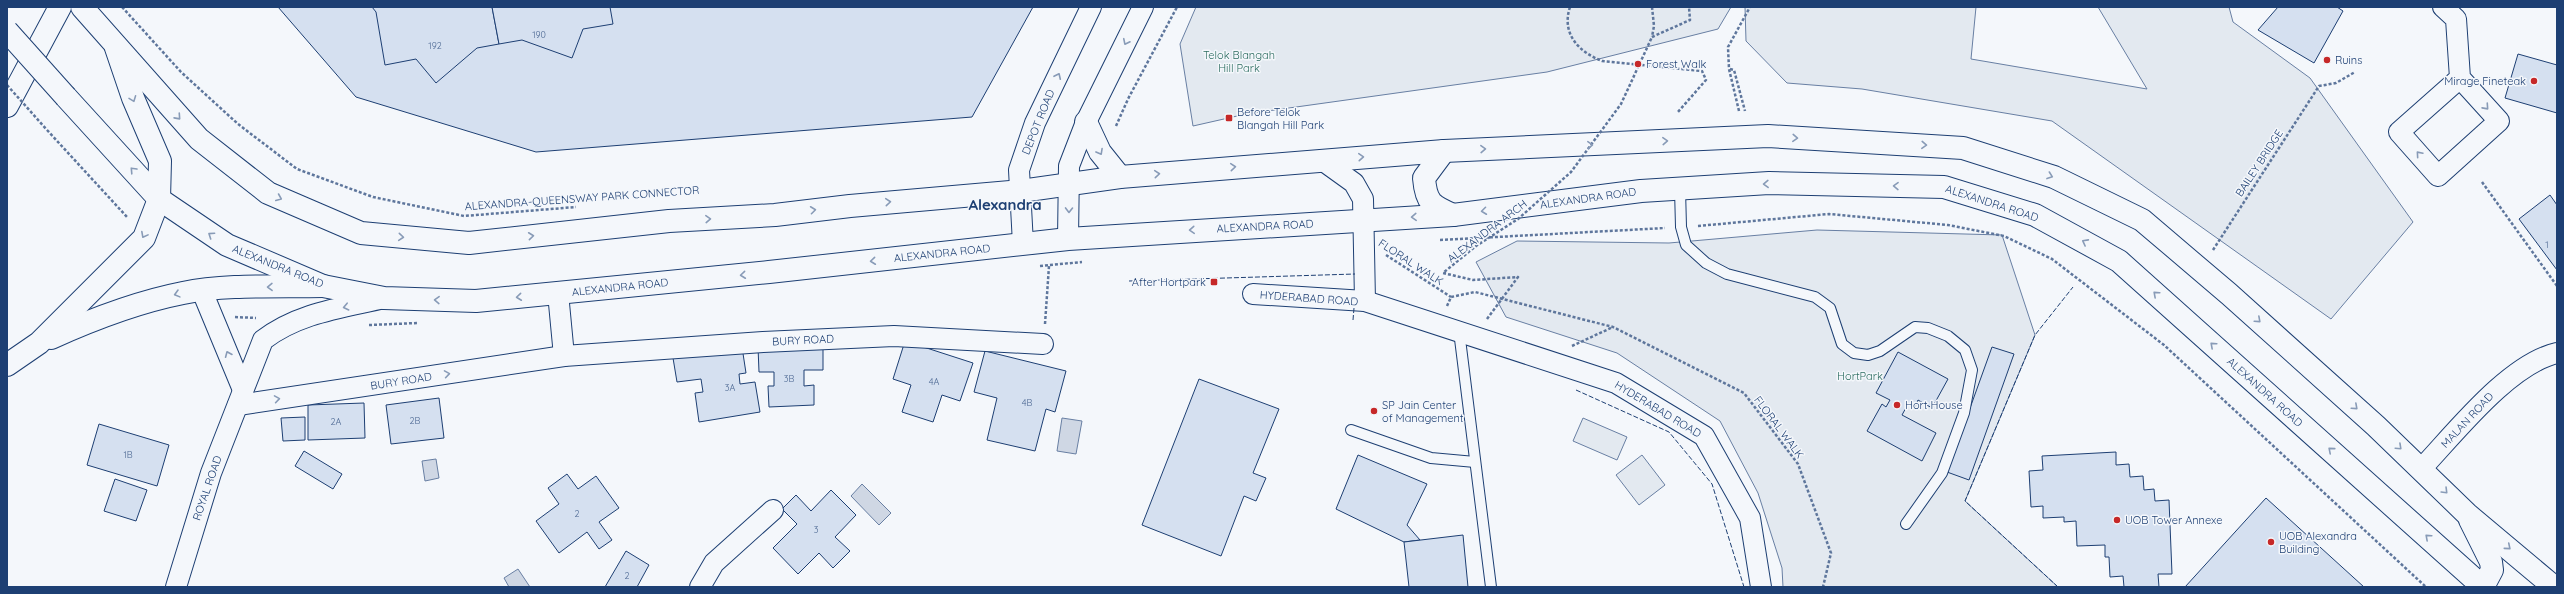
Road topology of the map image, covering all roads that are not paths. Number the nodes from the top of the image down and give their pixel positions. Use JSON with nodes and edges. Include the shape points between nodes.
{"nodes":[{"id":1,"x":60,"y":7,"type":"edge"},
{"id":2,"x":82,"y":7,"type":"edge"},
{"id":3,"x":1091,"y":7,"type":"edge"},
{"id":4,"x":1143,"y":7,"type":"edge"},
{"id":5,"x":2455,"y":11,"type":"edge"},
{"id":6,"x":7,"y":31,"type":"edge"},
{"id":7,"x":116,"y":48,"type":"junction"},
{"id":8,"x":2460,"y":78,"type":"junction"},
{"id":9,"x":7,"y":106,"type":"edge"},
{"id":10,"x":1086,"y":122,"type":"junction"},
{"id":11,"x":1444,"y":150,"type":"junction"},
{"id":12,"x":1322,"y":160,"type":"junction"},
{"id":13,"x":1120,"y":177,"type":"junction"},
{"id":14,"x":1069,"y":182,"type":"junction"},
{"id":15,"x":1680,"y":189,"type":"junction"},
{"id":16,"x":1021,"y":191,"type":"junction"},
{"id":17,"x":159,"y":199,"type":"junction"},
{"id":18,"x":1453,"y":215,"type":"junction"},
{"id":19,"x":1362,"y":230,"type":"junction"},
{"id":20,"x":1068,"y":238,"type":"junction"},
{"id":21,"x":1023,"y":244,"type":"junction"},
{"id":22,"x":323,"y":286,"type":"junction"},
{"id":23,"x":202,"y":291,"type":"junction"},
{"id":24,"x":558,"y":293,"type":"junction"},
{"id":25,"x":1253,"y":294,"type":"dead end"},
{"id":26,"x":384,"y":298,"type":"junction"},
{"id":27,"x":1365,"y":301,"type":"junction"},
{"id":28,"x":1459,"y":331,"type":"junction"},
{"id":29,"x":39,"y":343,"type":"junction"},
{"id":30,"x":1043,"y":344,"type":"road end"},
{"id":31,"x":2557,"y":353,"type":"edge"},
{"id":32,"x":564,"y":356,"type":"junction"},
{"id":33,"x":7,"y":365,"type":"edge"},
{"id":34,"x":241,"y":397,"type":"junction"},
{"id":35,"x":1351,"y":430,"type":"dead end"},
{"id":36,"x":1475,"y":462,"type":"junction"},
{"id":37,"x":2422,"y":468,"type":"junction"},
{"id":38,"x":773,"y":510,"type":"dead end"},
{"id":39,"x":2467,"y":514,"type":"junction"},
{"id":40,"x":1906,"y":524,"type":"dead end"},
{"id":41,"x":176,"y":587,"type":"edge"},
{"id":42,"x":700,"y":587,"type":"edge"},
{"id":43,"x":1491,"y":587,"type":"edge"},
{"id":44,"x":1761,"y":587,"type":"edge"},
{"id":45,"x":2483,"y":587,"type":"edge"},
{"id":46,"x":2554,"y":587,"type":"edge"}],
"edges":[{"from":1,"to":9,"type":"main road"},
{"from":2,"to":7,"type":"main road"},
{"from":16,"to":3,"type":"street","name":"DEPOT ROAD","one_way":true,"via":[[1019,170],[1035,123]]},
{"from":4,"to":10,"type":"street","one_way":true},
{"from":5,"to":8,"type":"street"},
{"from":17,"to":6,"type":"main road","name":"ALEXANDRA ROAD","one_way":true,"bridge":true},
{"from":7,"to":16,"type":"main road","one_way":true,"via":[[199,139],[268,194],[361,233],[469,243],[669,221],[775,215]]},
{"from":7,"to":17,"type":"main road","one_way":true,"via":[[132,98],[160,161]]},
{"from":8,"to":8,"type":"street","one_way":true,"via":[[2499,121],[2438,176],[2399,132]]},
{"from":10,"to":13,"type":"main road","one_way":true,"via":[[1100,152]]},
{"from":10,"to":14,"type":"street","via":[[1069,166]]},
{"from":12,"to":11,"type":"main road","one_way":true},
{"from":11,"to":18,"type":"main road","via":[[1424,178],[1425,194],[1434,206]]},
{"from":11,"to":37,"type":"main road","one_way":true,"via":[[1768,136],[1963,148],[2054,177],[2142,220],[2229,294]]},
{"from":13,"to":12,"type":"main road","one_way":true},
{"from":12,"to":19,"type":"street","name":"HYDERABAD ROAD","via":[[1354,183],[1363,199]]},
{"from":13,"to":14,"type":"main road"},
{"from":14,"to":16,"type":"main road"},
{"from":14,"to":20,"type":"street","one_way":true},
{"from":15,"to":18,"type":"main road","name":"ALEXANDRA ROAD","one_way":true,"via":[[1641,191]]},
{"from":15,"to":40,"type":"lane","via":[[1681,227],[1686,245],[1706,263],[1727,274],[1815,296],[1830,308],[1842,344],[1854,353],[1868,356],[1880,351],[1915,327],[1928,328],[1948,336],[1965,350],[1972,370],[1964,413],[1942,473]]},
{"from":45,"to":15,"type":"main road","name":"ALEXANDRA ROAD","one_way":true,"via":[[2119,261],[2035,215],[1944,187],[1769,183]]},
{"from":16,"to":21,"type":"street","name":"DEPOT ROAD"},
{"from":22,"to":17,"type":"main road","name":"ALEXANDRA ROAD","one_way":true,"via":[[226,245]]},
{"from":17,"to":29,"type":"main road","one_way":true,"via":[[144,238]]},
{"from":18,"to":19,"type":"main road","name":"ALEXANDRA ROAD","one_way":true},
{"from":19,"to":20,"type":"main road","name":"ALEXANDRA ROAD","one_way":true},
{"from":19,"to":27,"type":"street","name":"HYDERABAD ROAD"},
{"from":20,"to":21,"type":"main road","name":"ALEXANDRA ROAD"},
{"from":21,"to":24,"type":"main road","name":"ALEXANDRA ROAD","one_way":true},
{"from":22,"to":23,"type":"main road","one_way":true,"via":[[243,287]]},
{"from":22,"to":26,"type":"main road","name":"ALEXANDRA ROAD"},
{"from":23,"to":29,"type":"main road","one_way":true,"via":[[184,292],[98,317]]},
{"from":34,"to":23,"type":"street","one_way":true},
{"from":24,"to":26,"type":"main road","name":"ALEXANDRA ROAD","one_way":true,"via":[[476,301]]},
{"from":24,"to":32,"type":"street"},
{"from":25,"to":27,"type":"street","name":"HYDERABAD ROAD"},
{"from":26,"to":34,"type":"street","name":"ROYAL ROAD","one_way":true,"via":[[304,317],[280,327],[263,340]]},
{"from":27,"to":28,"type":"street","name":"HYDERABAD ROAD"},
{"from":28,"to":36,"type":"lane"},
{"from":28,"to":44,"type":"street","name":"HYDERABAD ROAD","via":[[1616,383],[1704,436],[1750,518]]},
{"from":29,"to":33,"type":"main road"},
{"from":30,"to":32,"type":"street","name":"BURY ROAD","via":[[894,336]]},
{"from":31,"to":37,"type":"street","name":"MALAN ROAD","via":[[2543,356],[2491,393]]},
{"from":34,"to":32,"type":"street","name":"BURY ROAD","one_way":true},
{"from":34,"to":41,"type":"street","name":"ROYAL ROAD","via":[[211,473]]},
{"from":35,"to":36,"type":"lane","via":[[1431,458]]},
{"from":36,"to":43,"type":"lane"},
{"from":37,"to":39,"type":"main road","one_way":true},
{"from":38,"to":42,"type":"street","via":[[714,563]]},
{"from":39,"to":45,"type":"main road","via":[[2491,562],[2492,570]]},
{"from":39,"to":46,"type":"main road","one_way":true}]}
